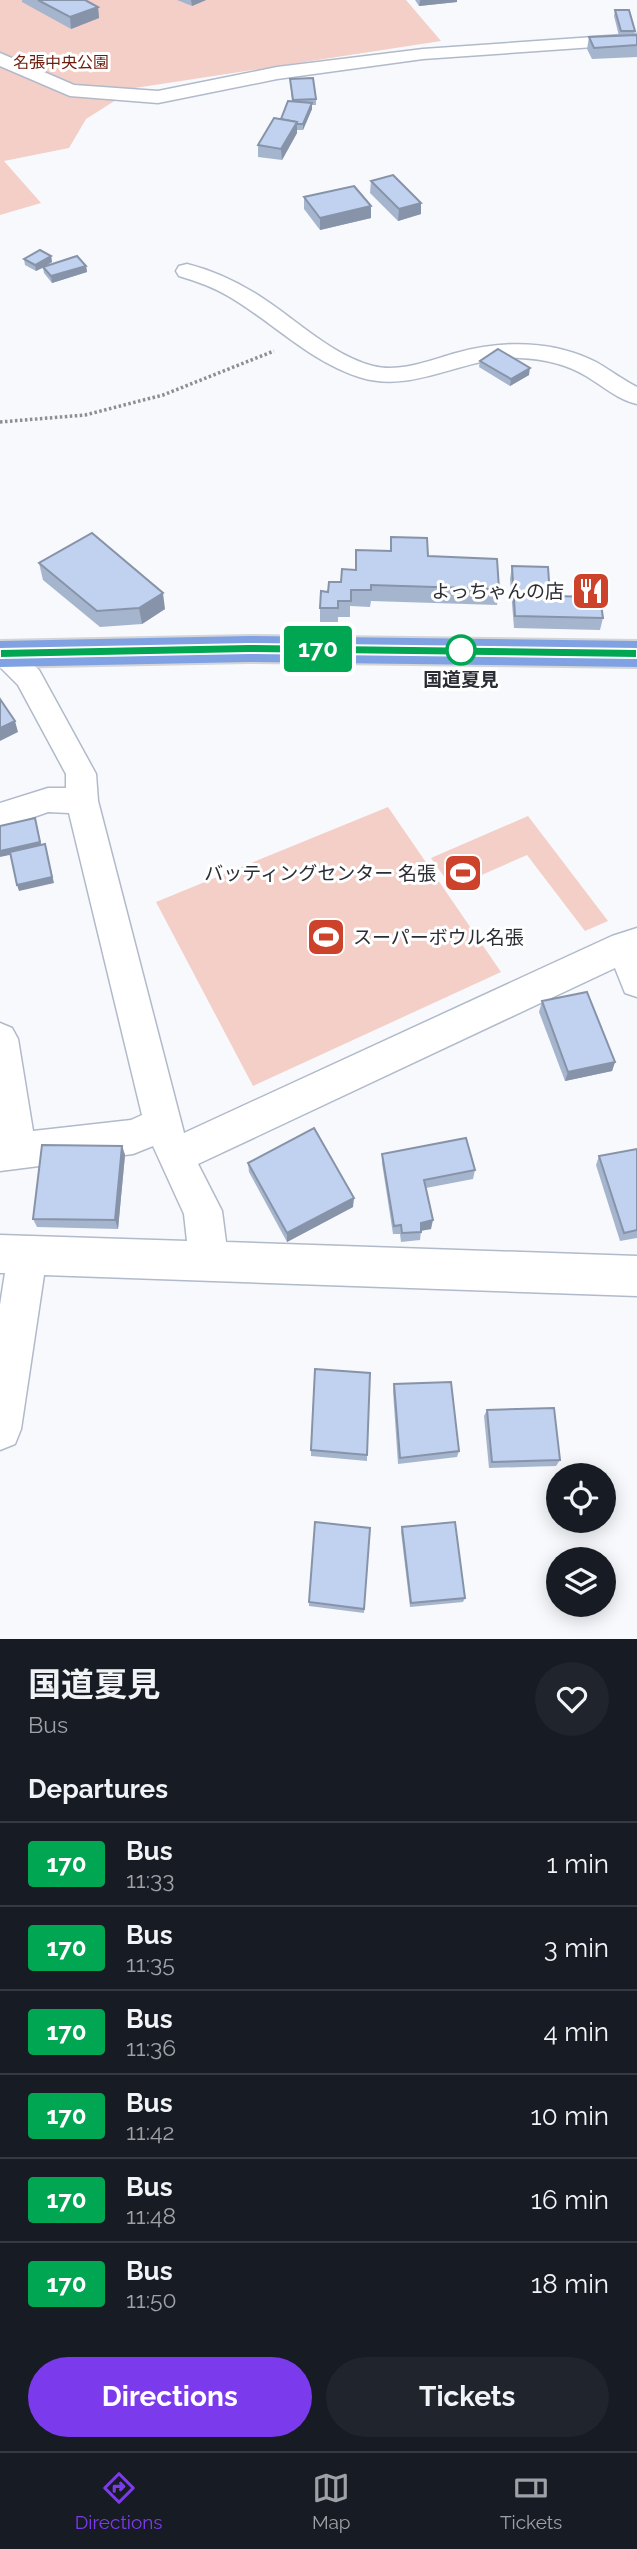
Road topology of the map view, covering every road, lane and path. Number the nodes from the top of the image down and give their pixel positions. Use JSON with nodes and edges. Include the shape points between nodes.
{"nodes":[{"id":1,"x":637,"y":39,"type":"edge"},
{"id":2,"x":0,"y":59,"type":"edge"},
{"id":3,"x":187,"y":271,"type":"dead end"},
{"id":4,"x":323,"y":350,"type":"junction"},
{"id":5,"x":637,"y":397,"type":"edge"},
{"id":6,"x":0,"y":422,"type":"edge"},
{"id":7,"x":2,"y":654,"type":"edge"},
{"id":8,"x":637,"y":654,"type":"edge"},
{"id":9,"x":82,"y":801,"type":"junction"},
{"id":10,"x":0,"y":816,"type":"edge"},
{"id":11,"x":631,"y":944,"type":"edge"},
{"id":12,"x":637,"y":982,"type":"edge"},
{"id":13,"x":0,"y":1039,"type":"edge"},
{"id":14,"x":170,"y":1139,"type":"junction"},
{"id":15,"x":9,"y":1152,"type":"edge"},
{"id":16,"x":14,"y":1255,"type":"edge"},
{"id":17,"x":209,"y":1263,"type":"junction"},
{"id":18,"x":637,"y":1276,"type":"edge"},
{"id":19,"x":0,"y":1429,"type":"edge"}],
"edges":[{"from":1,"to":2,"type":"street","via":[[423,54],[277,73],[158,97],[70,90]]},
{"from":3,"to":4,"type":"street","via":[[225,282]]},
{"from":4,"to":5,"type":"street","via":[[364,371],[393,375],[497,351],[539,352],[573,360]]},
{"from":4,"to":6,"type":"path","via":[[268,351],[163,395],[85,415]]},
{"from":7,"to":8,"type":"highway","via":[[249,649]]},
{"from":7,"to":9,"type":"street","via":[[29,678],[81,774]]},
{"from":9,"to":10,"type":"street","via":[[48,800]]},
{"from":9,"to":14,"type":"street"},
{"from":11,"to":12,"type":"street"},
{"from":11,"to":14,"type":"street"},
{"from":13,"to":15,"type":"street"},
{"from":14,"to":15,"type":"street","via":[[133,1137]]},
{"from":14,"to":17,"type":"street","via":[[203,1210]]},
{"from":16,"to":17,"type":"street"},
{"from":16,"to":19,"type":"street"},
{"from":17,"to":18,"type":"street"}]}
